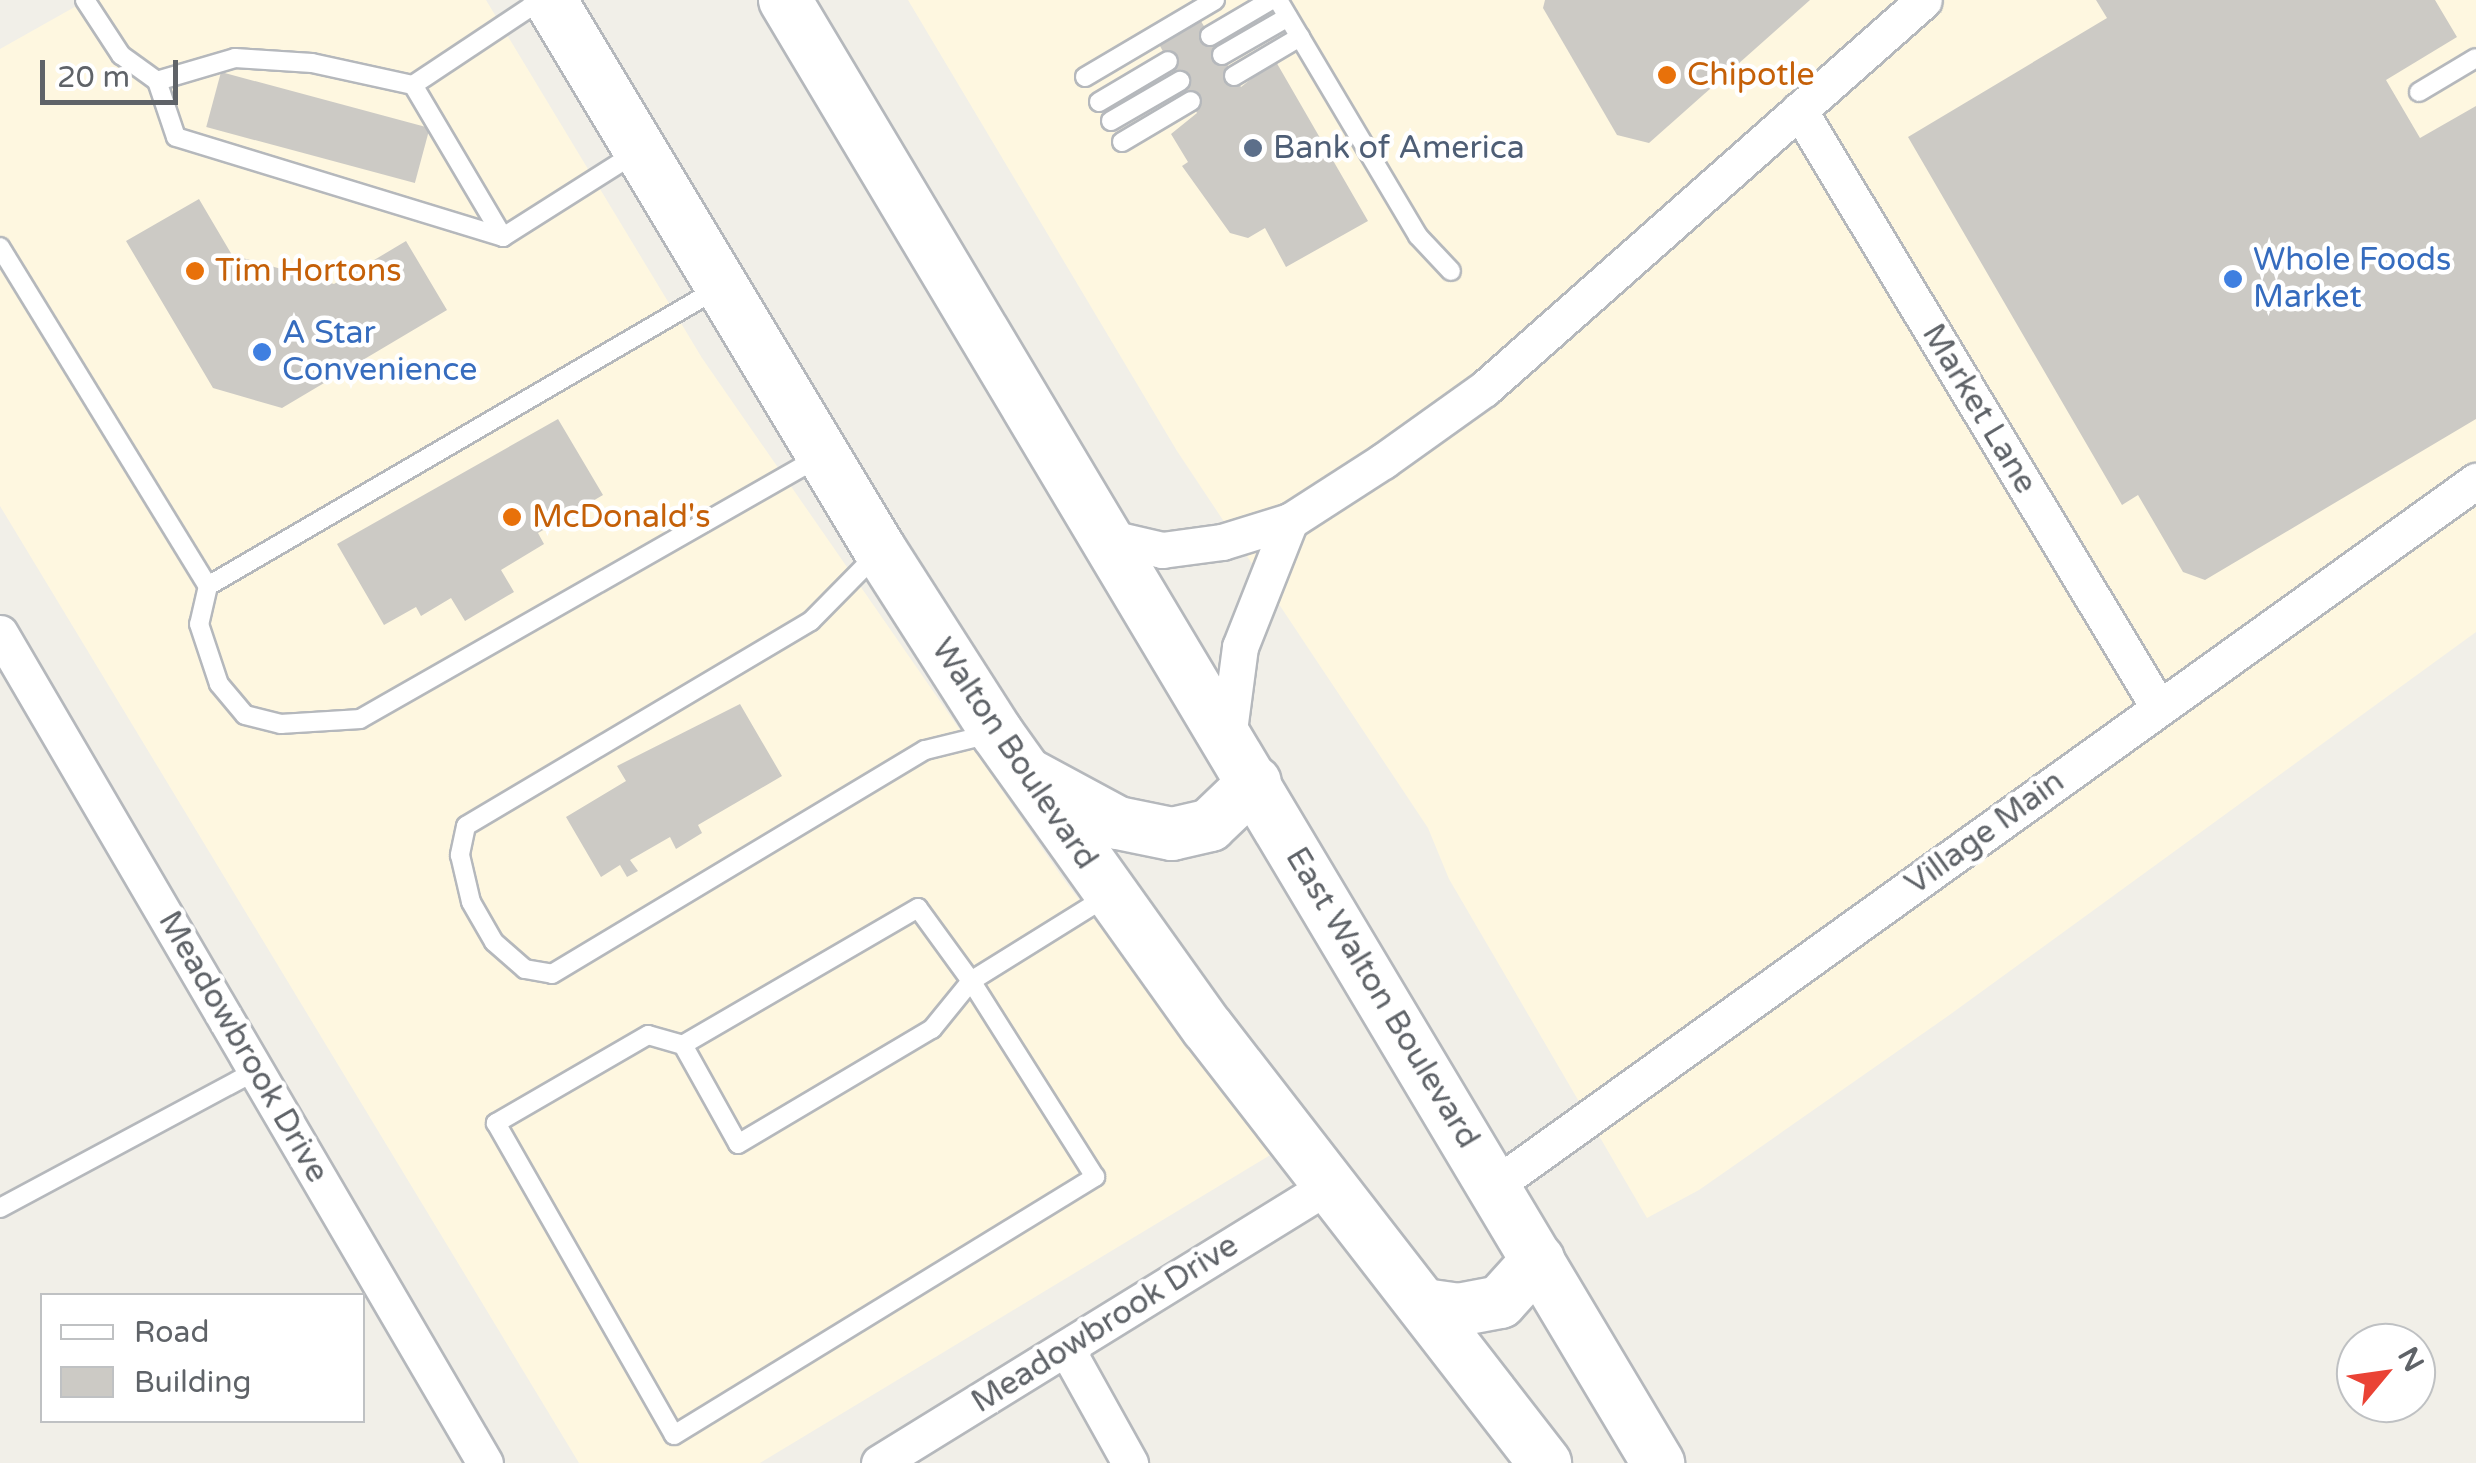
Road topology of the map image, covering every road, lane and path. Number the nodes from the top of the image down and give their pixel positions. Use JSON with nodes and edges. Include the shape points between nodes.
{"nodes":[{"id":1,"x":85,"y":0,"type":"edge"},
{"id":2,"x":541,"y":0,"type":"edge"},
{"id":3,"x":550,"y":0,"type":"edge"},
{"id":4,"x":785,"y":0,"type":"edge"},
{"id":5,"x":1215,"y":0,"type":"edge"},
{"id":6,"x":1924,"y":0,"type":"edge"},
{"id":7,"x":1279,"y":6,"type":"edge"},
{"id":8,"x":1210,"y":36,"type":"dead end"},
{"id":9,"x":1300,"y":37,"type":"junction"},
{"id":10,"x":1222,"y":56,"type":"dead end"},
{"id":11,"x":2476,"y":58,"type":"edge"},
{"id":12,"x":1168,"y":61,"type":"dead end"},
{"id":13,"x":1234,"y":76,"type":"dead end"},
{"id":14,"x":1085,"y":77,"type":"dead end"},
{"id":15,"x":157,"y":81,"type":"junction"},
{"id":16,"x":1180,"y":81,"type":"dead end"},
{"id":17,"x":413,"y":85,"type":"junction"},
{"id":18,"x":2419,"y":92,"type":"dead end"},
{"id":19,"x":1191,"y":101,"type":"dead end"},
{"id":20,"x":1100,"y":102,"type":"dead end"},
{"id":21,"x":1799,"y":110,"type":"junction"},
{"id":22,"x":1111,"y":121,"type":"dead end"},
{"id":23,"x":1122,"y":142,"type":"dead end"},
{"id":24,"x":640,"y":150,"type":"junction"},
{"id":25,"x":503,"y":237,"type":"junction"},
{"id":26,"x":0,"y":247,"type":"edge"},
{"id":27,"x":1450,"y":271,"type":"dead end"},
{"id":28,"x":722,"y":286,"type":"junction"},
{"id":29,"x":822,"y":456,"type":"junction"},
{"id":30,"x":2476,"y":481,"type":"edge"},
{"id":31,"x":1290,"y":521,"type":"junction"},
{"id":32,"x":1102,"y":536,"type":"junction"},
{"id":33,"x":880,"y":550,"type":"junction"},
{"id":34,"x":208,"y":586,"type":"junction"},
{"id":35,"x":0,"y":632,"type":"edge"},
{"id":36,"x":2158,"y":708,"type":"junction"},
{"id":37,"x":1228,"y":738,"type":"junction"},
{"id":38,"x":1011,"y":753,"type":"junction"},
{"id":39,"x":1255,"y":782,"type":"junction"},
{"id":40,"x":1110,"y":895,"type":"junction"},
{"id":41,"x":971,"y":981,"type":"junction"},
{"id":42,"x":683,"y":1044,"type":"junction"},
{"id":43,"x":257,"y":1070,"type":"junction"},
{"id":44,"x":1331,"y":1184,"type":"junction"},
{"id":45,"x":1494,"y":1186,"type":"junction"},
{"id":46,"x":0,"y":1208,"type":"edge"},
{"id":47,"x":1538,"y":1260,"type":"junction"},
{"id":48,"x":1424,"y":1305,"type":"junction"},
{"id":49,"x":1066,"y":1348,"type":"junction"},
{"id":50,"x":485,"y":1463,"type":"edge"},
{"id":51,"x":878,"y":1463,"type":"edge"},
{"id":52,"x":1130,"y":1463,"type":"edge"},
{"id":53,"x":1545,"y":1463,"type":"edge"},
{"id":54,"x":1658,"y":1463,"type":"edge"}],
"edges":[{"from":1,"to":15,"type":"lane","via":[[121,55]]},
{"from":2,"to":17,"type":"lane"},
{"from":3,"to":24,"type":"main road","name":"Walton Boulevard"},
{"from":4,"to":32,"type":"main road"},
{"from":5,"to":14,"type":"lane"},
{"from":6,"to":21,"type":"street"},
{"from":7,"to":8,"type":"lane"},
{"from":7,"to":9,"type":"lane"},
{"from":7,"to":10,"type":"lane"},
{"from":9,"to":13,"type":"lane"},
{"from":9,"to":27,"type":"lane","via":[[1418,236]]},
{"from":11,"to":18,"type":"lane"},
{"from":12,"to":20,"type":"lane"},
{"from":15,"to":17,"type":"lane","via":[[234,58],[312,63]]},
{"from":15,"to":25,"type":"lane","via":[[176,137]]},
{"from":16,"to":22,"type":"lane"},
{"from":17,"to":25,"type":"lane"},
{"from":19,"to":23,"type":"lane"},
{"from":21,"to":31,"type":"street","via":[[1484,389]]},
{"from":21,"to":36,"type":"street","name":"Market Lane"},
{"from":24,"to":25,"type":"lane"},
{"from":24,"to":28,"type":"main road","name":"Walton Boulevard"},
{"from":26,"to":34,"type":"lane"},
{"from":28,"to":29,"type":"main road","name":"Walton Boulevard"},
{"from":28,"to":34,"type":"lane"},
{"from":29,"to":33,"type":"main road","name":"Walton Boulevard"},
{"from":29,"to":34,"type":"lane","via":[[360,719],[281,724],[245,715],[219,684],[199,624]]},
{"from":30,"to":36,"type":"street","name":"Village Main"},
{"from":31,"to":32,"type":"street","via":[[1194,549],[1136,548]]},
{"from":31,"to":37,"type":"street","via":[[1240,647]]},
{"from":32,"to":37,"type":"main road","name":"East Walton Boulevard"},
{"from":33,"to":38,"type":"main road","name":"Walton Boulevard"},
{"from":33,"to":38,"type":"lane","via":[[812,621],[466,826],[460,855],[471,902],[494,942],[525,968],[552,974],[925,750]]},
{"from":35,"to":43,"type":"street","name":"Meadowbrook Drive"},
{"from":36,"to":45,"type":"street","name":"Village Main"},
{"from":37,"to":39,"type":"main road","name":"East Walton Boulevard"},
{"from":38,"to":39,"type":"main road","via":[[1118,822],[1172,834],[1210,825]]},
{"from":38,"to":40,"type":"main road","name":"Walton Boulevard"},
{"from":39,"to":45,"type":"main road","name":"East Walton Boulevard"},
{"from":40,"to":41,"type":"lane"},
{"from":40,"to":44,"type":"main road","name":"Walton Boulevard"},
{"from":41,"to":42,"type":"lane","via":[[918,908]]},
{"from":41,"to":42,"type":"lane","via":[[932,1029],[738,1144]]},
{"from":41,"to":42,"type":"lane","via":[[1095,1177],[674,1435],[496,1123],[648,1036]]},
{"from":43,"to":46,"type":"lane"},
{"from":43,"to":50,"type":"street","name":"Meadowbrook Drive"},
{"from":44,"to":48,"type":"main road","name":"Walton Boulevard"},
{"from":44,"to":49,"type":"street","name":"Meadowbrook Drive"},
{"from":45,"to":47,"type":"main road","name":"East Walton Boulevard"},
{"from":47,"to":48,"type":"main road","via":[[1500,1302],[1458,1310]]},
{"from":47,"to":54,"type":"main road","name":"East Walton Boulevard"},
{"from":48,"to":53,"type":"main road","name":"Walton Boulevard"},
{"from":49,"to":51,"type":"street","name":"Meadowbrook Drive"},
{"from":49,"to":52,"type":"street"}]}
